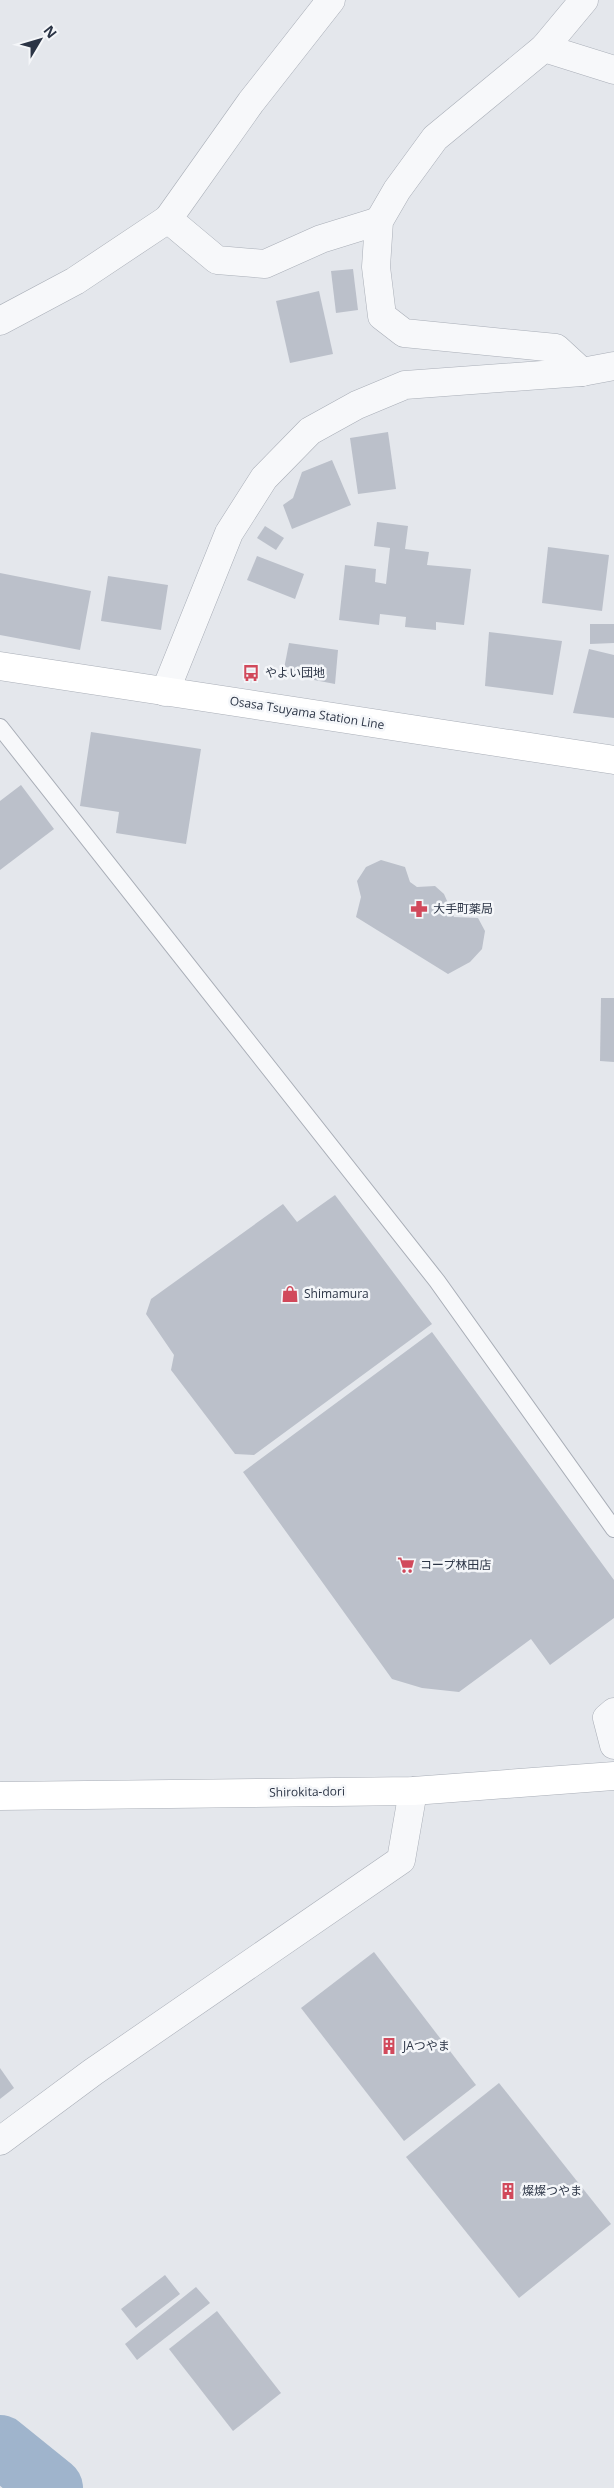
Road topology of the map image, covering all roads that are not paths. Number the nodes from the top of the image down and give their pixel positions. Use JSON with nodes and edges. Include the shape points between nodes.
{"nodes":[{"id":1,"x":331,"y":0,"type":"edge"},
{"id":2,"x":584,"y":0,"type":"edge"},
{"id":3,"x":544,"y":48,"type":"junction"},
{"id":4,"x":614,"y":70,"type":"edge"},
{"id":5,"x":168,"y":219,"type":"junction"},
{"id":6,"x":379,"y":222,"type":"junction"},
{"id":7,"x":0,"y":321,"type":"edge"},
{"id":8,"x":614,"y":366,"type":"edge"},
{"id":9,"x":582,"y":372,"type":"junction"},
{"id":10,"x":0,"y":666,"type":"edge"},
{"id":11,"x":165,"y":692,"type":"junction"},
{"id":12,"x":0,"y":726,"type":"edge"},
{"id":13,"x":614,"y":760,"type":"edge"},
{"id":14,"x":614,"y":1529,"type":"edge"},
{"id":15,"x":614,"y":1712,"type":"edge"},
{"id":16,"x":614,"y":1745,"type":"edge"},
{"id":17,"x":614,"y":1776,"type":"edge"},
{"id":18,"x":413,"y":1791,"type":"junction"},
{"id":19,"x":0,"y":1796,"type":"edge"},
{"id":20,"x":0,"y":2141,"type":"edge"}],
"edges":[{"from":1,"to":5,"type":"street","via":[[251,102]]},
{"from":2,"to":3,"type":"street"},
{"from":3,"to":4,"type":"street"},
{"from":3,"to":6,"type":"street","via":[[435,138],[397,190]]},
{"from":5,"to":6,"type":"street","via":[[217,260],[265,264],[321,239]]},
{"from":5,"to":7,"type":"street","via":[[75,281]]},
{"from":6,"to":9,"type":"street","via":[[376,267],[382,316],[404,333],[556,348]]},
{"from":8,"to":9,"type":"street"},
{"from":9,"to":11,"type":"street","via":[[405,385],[310,430],[264,478],[229,533]]},
{"from":10,"to":11,"type":"main road","name":"Osasa Tsuyama Station Line"},
{"from":11,"to":13,"type":"main road","name":"Osasa Tsuyama Station Line"},
{"from":12,"to":14,"type":"lane","via":[[437,1282]]},
{"from":15,"to":16,"type":"street","via":[[607,1718]]},
{"from":17,"to":18,"type":"main road","name":"Shirokita-dori"},
{"from":18,"to":19,"type":"main road","name":"Shirokita-dori"},
{"from":18,"to":20,"type":"street","via":[[401,1860],[93,2072]]}]}
